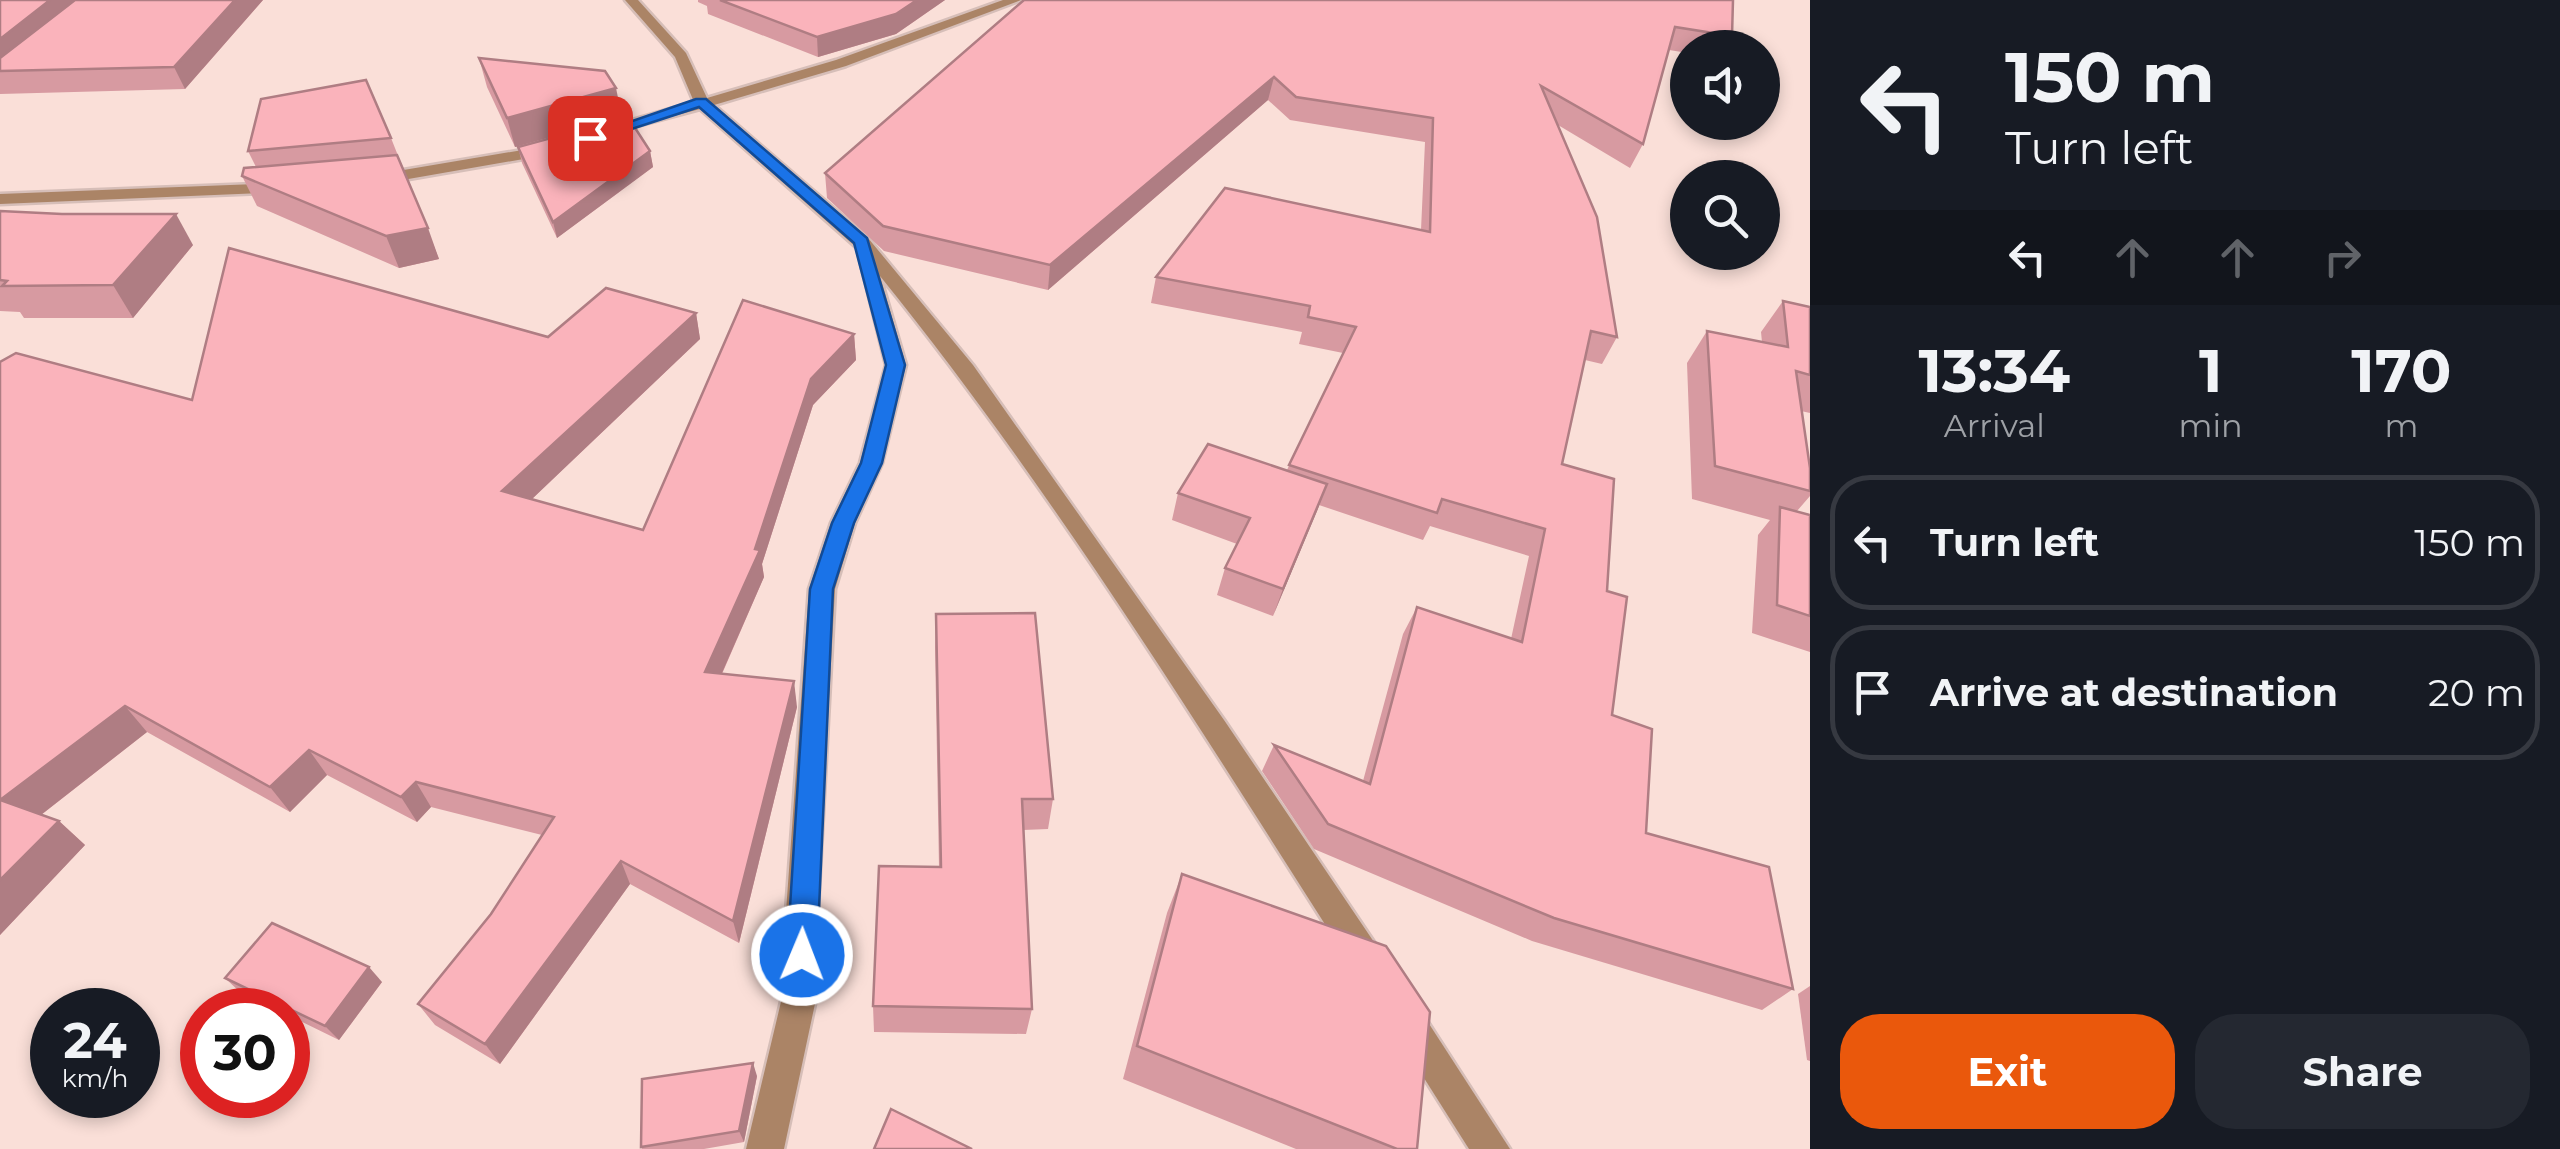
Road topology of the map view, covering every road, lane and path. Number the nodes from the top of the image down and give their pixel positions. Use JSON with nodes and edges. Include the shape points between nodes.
{"nodes":[{"id":1,"x":631,"y":0,"type":"edge"},
{"id":2,"x":1015,"y":0,"type":"edge"},
{"id":3,"x":701,"y":102,"type":"junction"},
{"id":4,"x":590,"y":138,"type":"edge"},
{"id":5,"x":572,"y":144,"type":"edge"},
{"id":6,"x":347,"y":184,"type":"edge"},
{"id":7,"x":291,"y":188,"type":"edge"},
{"id":8,"x":0,"y":199,"type":"edge"},
{"id":9,"x":862,"y":242,"type":"junction"},
{"id":10,"x":764,"y":1149,"type":"edge"},
{"id":11,"x":1491,"y":1149,"type":"edge"}],
"edges":[{"from":1,"to":3,"type":"street","via":[[681,56]]},
{"from":2,"to":3,"type":"street","via":[[841,63]]},
{"from":3,"to":4,"type":"street"},
{"from":3,"to":9,"type":"street"},
{"from":5,"to":6,"type":"street"},
{"from":7,"to":8,"type":"street"},
{"from":9,"to":10,"type":"street","via":[[896,365],[871,463],[822,589],[802,985]]},
{"from":9,"to":11,"type":"street","via":[[966,369],[1214,728]]}]}
